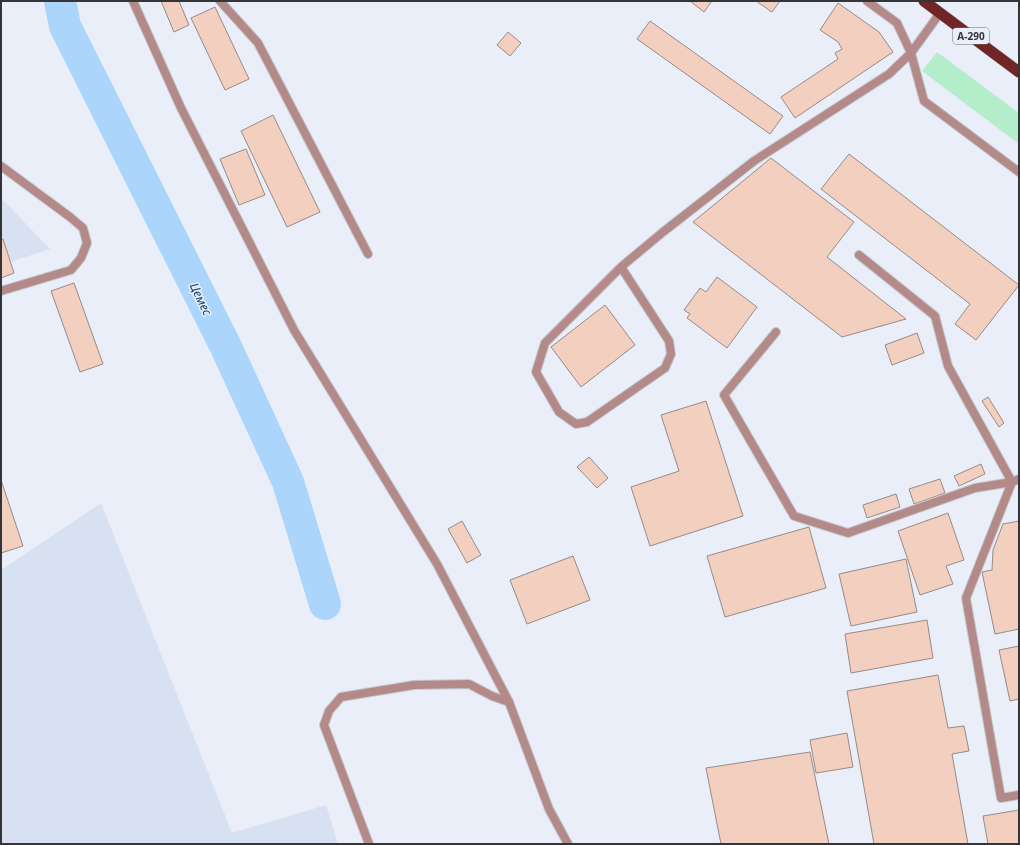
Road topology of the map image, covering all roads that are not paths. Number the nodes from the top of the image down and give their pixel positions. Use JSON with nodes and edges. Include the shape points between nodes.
{"nodes":[{"id":1,"x":134,"y":1,"type":"edge"},
{"id":2,"x":220,"y":1,"type":"edge"},
{"id":3,"x":867,"y":1,"type":"edge"},
{"id":4,"x":924,"y":1,"type":"edge"},
{"id":5,"x":940,"y":13,"type":"junction"},
{"id":6,"x":911,"y":53,"type":"junction"},
{"id":7,"x":1019,"y":72,"type":"edge"},
{"id":8,"x":1,"y":166,"type":"edge"},
{"id":9,"x":1019,"y":172,"type":"edge"},
{"id":10,"x":368,"y":254,"type":"dead end"},
{"id":11,"x":859,"y":255,"type":"dead end"},
{"id":12,"x":621,"y":268,"type":"junction"},
{"id":13,"x":1,"y":292,"type":"edge"},
{"id":14,"x":776,"y":332,"type":"dead end"},
{"id":15,"x":1016,"y":480,"type":"edge"},
{"id":16,"x":510,"y":702,"type":"junction"},
{"id":17,"x":1019,"y":795,"type":"edge"},
{"id":18,"x":369,"y":844,"type":"edge"},
{"id":19,"x":568,"y":844,"type":"edge"}],
"edges":[{"from":1,"to":16,"type":"street","via":[[180,108],[294,330],[437,564]]},
{"from":2,"to":10,"type":"street","via":[[258,43]]},
{"from":3,"to":6,"type":"street","via":[[897,23]]},
{"from":4,"to":5,"type":"highway","number":"А-290"},
{"from":5,"to":6,"type":"street"},
{"from":5,"to":7,"type":"highway","number":"А-290"},
{"from":6,"to":9,"type":"street","via":[[924,101]]},
{"from":6,"to":12,"type":"street","via":[[889,74],[754,161]]},
{"from":8,"to":13,"type":"street","via":[[83,228],[87,243],[81,258],[71,270]]},
{"from":11,"to":15,"type":"street","via":[[935,316],[948,366]]},
{"from":12,"to":12,"type":"street","via":[[669,341],[671,354],[665,368],[587,422],[576,424],[559,412],[536,372],[545,343]]},
{"from":14,"to":15,"type":"street","via":[[724,395],[794,516],[848,533],[975,488]]},
{"from":15,"to":17,"type":"street","via":[[966,598],[1001,798]]},
{"from":16,"to":18,"type":"street","via":[[469,684],[414,685],[341,697],[329,711],[324,725]]},
{"from":16,"to":19,"type":"street","via":[[548,809]]}]}
